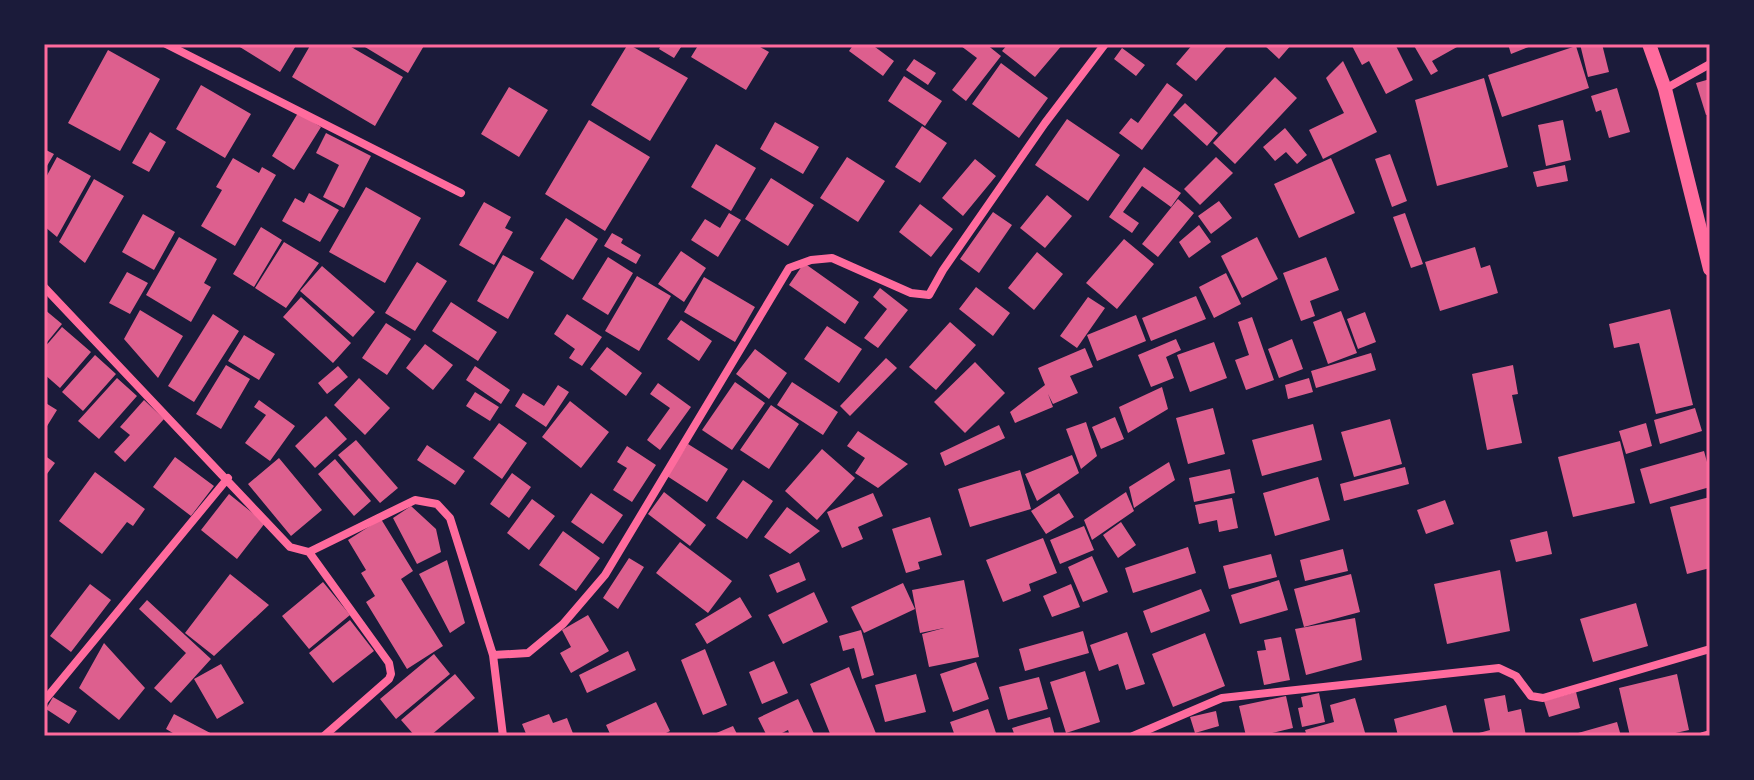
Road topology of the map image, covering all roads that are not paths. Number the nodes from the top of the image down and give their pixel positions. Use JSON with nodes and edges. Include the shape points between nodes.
{"nodes":[{"id":1,"x":166,"y":44,"type":"edge"},
{"id":2,"x":1105,"y":44,"type":"edge"},
{"id":3,"x":1649,"y":44,"type":"edge"},
{"id":4,"x":1710,"y":64,"type":"edge"},
{"id":5,"x":1665,"y":89,"type":"junction"},
{"id":6,"x":461,"y":193,"type":"dead end"},
{"id":7,"x":1710,"y":269,"type":"edge"},
{"id":8,"x":44,"y":287,"type":"edge"},
{"id":9,"x":228,"y":478,"type":"junction"},
{"id":10,"x":309,"y":552,"type":"junction"},
{"id":11,"x":1710,"y":649,"type":"edge"},
{"id":12,"x":493,"y":655,"type":"junction"},
{"id":13,"x":44,"y":701,"type":"edge"},
{"id":14,"x":1710,"y":734,"type":"edge"},
{"id":15,"x":324,"y":736,"type":"edge"},
{"id":16,"x":503,"y":736,"type":"edge"},
{"id":17,"x":1133,"y":736,"type":"edge"},
{"id":18,"x":1703,"y":736,"type":"edge"}],
"edges":[{"from":1,"to":6,"type":"street"},
{"from":2,"to":12,"type":"street","via":[[929,295],[911,293],[832,258],[789,268],[605,575],[563,624],[528,653]]},
{"from":3,"to":5,"type":"street"},
{"from":4,"to":5,"type":"street"},
{"from":5,"to":7,"type":"street"},
{"from":8,"to":9,"type":"street"},
{"from":9,"to":10,"type":"street","via":[[290,547]]},
{"from":9,"to":13,"type":"street"},
{"from":10,"to":12,"type":"street","via":[[415,500],[437,504],[450,518]]},
{"from":10,"to":15,"type":"street","via":[[389,663],[391,674]]},
{"from":11,"to":17,"type":"street","via":[[1543,698],[1531,696],[1516,676],[1499,668],[1222,698]]},
{"from":12,"to":16,"type":"street"},
{"from":14,"to":18,"type":"street"}]}
